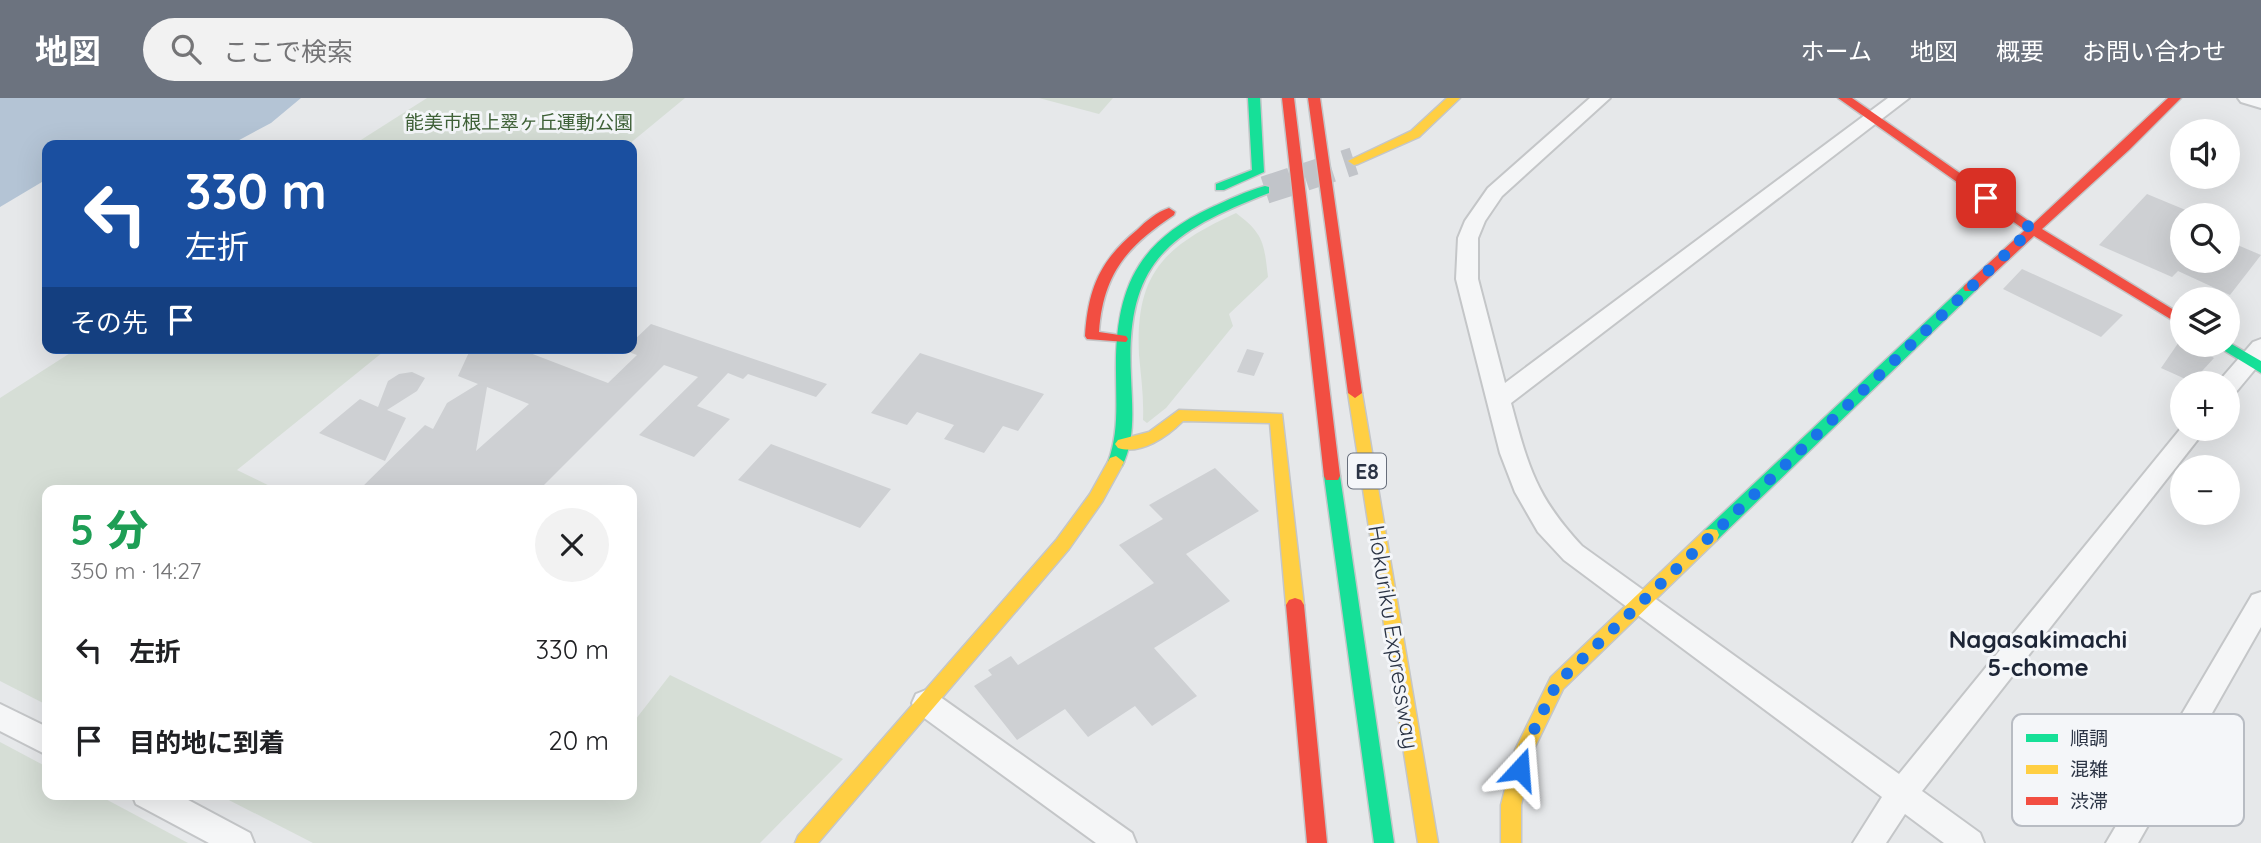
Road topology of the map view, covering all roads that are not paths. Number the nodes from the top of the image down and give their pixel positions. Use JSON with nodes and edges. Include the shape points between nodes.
{"nodes":[{"id":1,"x":1254,"y":98,"type":"edge"},
{"id":2,"x":1288,"y":98,"type":"edge"},
{"id":3,"x":1314,"y":98,"type":"edge"},
{"id":4,"x":1454,"y":98,"type":"edge"},
{"id":5,"x":1601,"y":98,"type":"edge"},
{"id":6,"x":1844,"y":98,"type":"edge"},
{"id":7,"x":1900,"y":98,"type":"edge"},
{"id":8,"x":2175,"y":98,"type":"edge"},
{"id":9,"x":2248,"y":98,"type":"edge"},
{"id":10,"x":2261,"y":103,"type":"edge"},
{"id":11,"x":1872,"y":119,"type":"junction"},
{"id":12,"x":1354,"y":161,"type":"tunnel mouth"},
{"id":13,"x":1265,"y":190,"type":"tunnel mouth"},
{"id":14,"x":1209,"y":191,"type":"dead end"},
{"id":15,"x":1185,"y":203,"type":"dead end"},
{"id":16,"x":2032,"y":229,"type":"junction"},
{"id":17,"x":2170,"y":314,"type":"edge"},
{"id":18,"x":1121,"y":339,"type":"junction"},
{"id":19,"x":2240,"y":352,"type":"edge"},
{"id":20,"x":2257,"y":359,"type":"edge"},
{"id":21,"x":2240,"y":375,"type":"edge"},
{"id":22,"x":1499,"y":400,"type":"junction"},
{"id":23,"x":2184,"y":441,"type":"edge"},
{"id":24,"x":1123,"y":444,"type":"junction"},
{"id":25,"x":2261,"y":603,"type":"edge"},
{"id":26,"x":1640,"y":605,"type":"junction"},
{"id":27,"x":926,"y":703,"type":"junction"},
{"id":28,"x":2196,"y":714,"type":"edge"},
{"id":29,"x":0,"y":718,"type":"edge"},
{"id":30,"x":42,"y":739,"type":"edge"},
{"id":31,"x":1901,"y":795,"type":"junction"},
{"id":32,"x":158,"y":800,"type":"edge"},
{"id":33,"x":2131,"y":826,"type":"edge"},
{"id":34,"x":239,"y":843,"type":"edge"},
{"id":35,"x":805,"y":843,"type":"edge"},
{"id":36,"x":1121,"y":843,"type":"edge"},
{"id":37,"x":1317,"y":843,"type":"edge"},
{"id":38,"x":1384,"y":843,"type":"edge"},
{"id":39,"x":1429,"y":843,"type":"edge"},
{"id":40,"x":1511,"y":843,"type":"edge"},
{"id":41,"x":1868,"y":843,"type":"edge"},
{"id":42,"x":1969,"y":843,"type":"edge"},
{"id":43,"x":2121,"y":843,"type":"edge"}],
"edges":[{"from":1,"to":14,"type":"main road","via":[[1258,172]]},
{"from":2,"to":38,"type":"main road","name":"Hokuriku Expressway","number":"E8","via":[[1325,426]]},
{"from":3,"to":39,"type":"main road","name":"Hokuriku Expressway","number":"E8","via":[[1360,428]]},
{"from":4,"to":12,"type":"main road","via":[[1415,134]]},
{"from":5,"to":22,"type":"street","via":[[1495,192],[1468,238],[1467,279]]},
{"from":6,"to":11,"type":"main road"},
{"from":7,"to":11,"type":"street"},
{"from":8,"to":16,"type":"main road","via":[[2128,147]]},
{"from":9,"to":10,"type":"street"},
{"from":11,"to":16,"type":"main road"},
{"from":11,"to":22,"type":"street"},
{"from":13,"to":18,"type":"main road","via":[[1199,216],[1154,251],[1138,271],[1128,296]]},
{"from":15,"to":18,"type":"main road","via":[[1150,224],[1120,252],[1097,294],[1092,336]]},
{"from":16,"to":17,"type":"main road"},
{"from":16,"to":26,"type":"main road"},
{"from":18,"to":24,"type":"main road"},
{"from":19,"to":20,"type":"main road"},
{"from":20,"to":21,"type":"street"},
{"from":22,"to":26,"type":"street","via":[[1512,453],[1527,492],[1547,525],[1573,553]]},
{"from":23,"to":31,"type":"street"},
{"from":24,"to":27,"type":"main road","via":[[1104,487],[1078,524]]},
{"from":24,"to":37,"type":"main road","via":[[1145,444],[1179,415],[1277,418]]},
{"from":25,"to":28,"type":"street"},
{"from":26,"to":31,"type":"street"},
{"from":26,"to":40,"type":"main road","via":[[1557,683],[1524,750],[1511,805]]},
{"from":27,"to":35,"type":"main road"},
{"from":27,"to":36,"type":"street"},
{"from":29,"to":30,"type":"street"},
{"from":31,"to":41,"type":"street"},
{"from":31,"to":42,"type":"street"},
{"from":32,"to":34,"type":"street"},
{"from":33,"to":43,"type":"street"}]}
